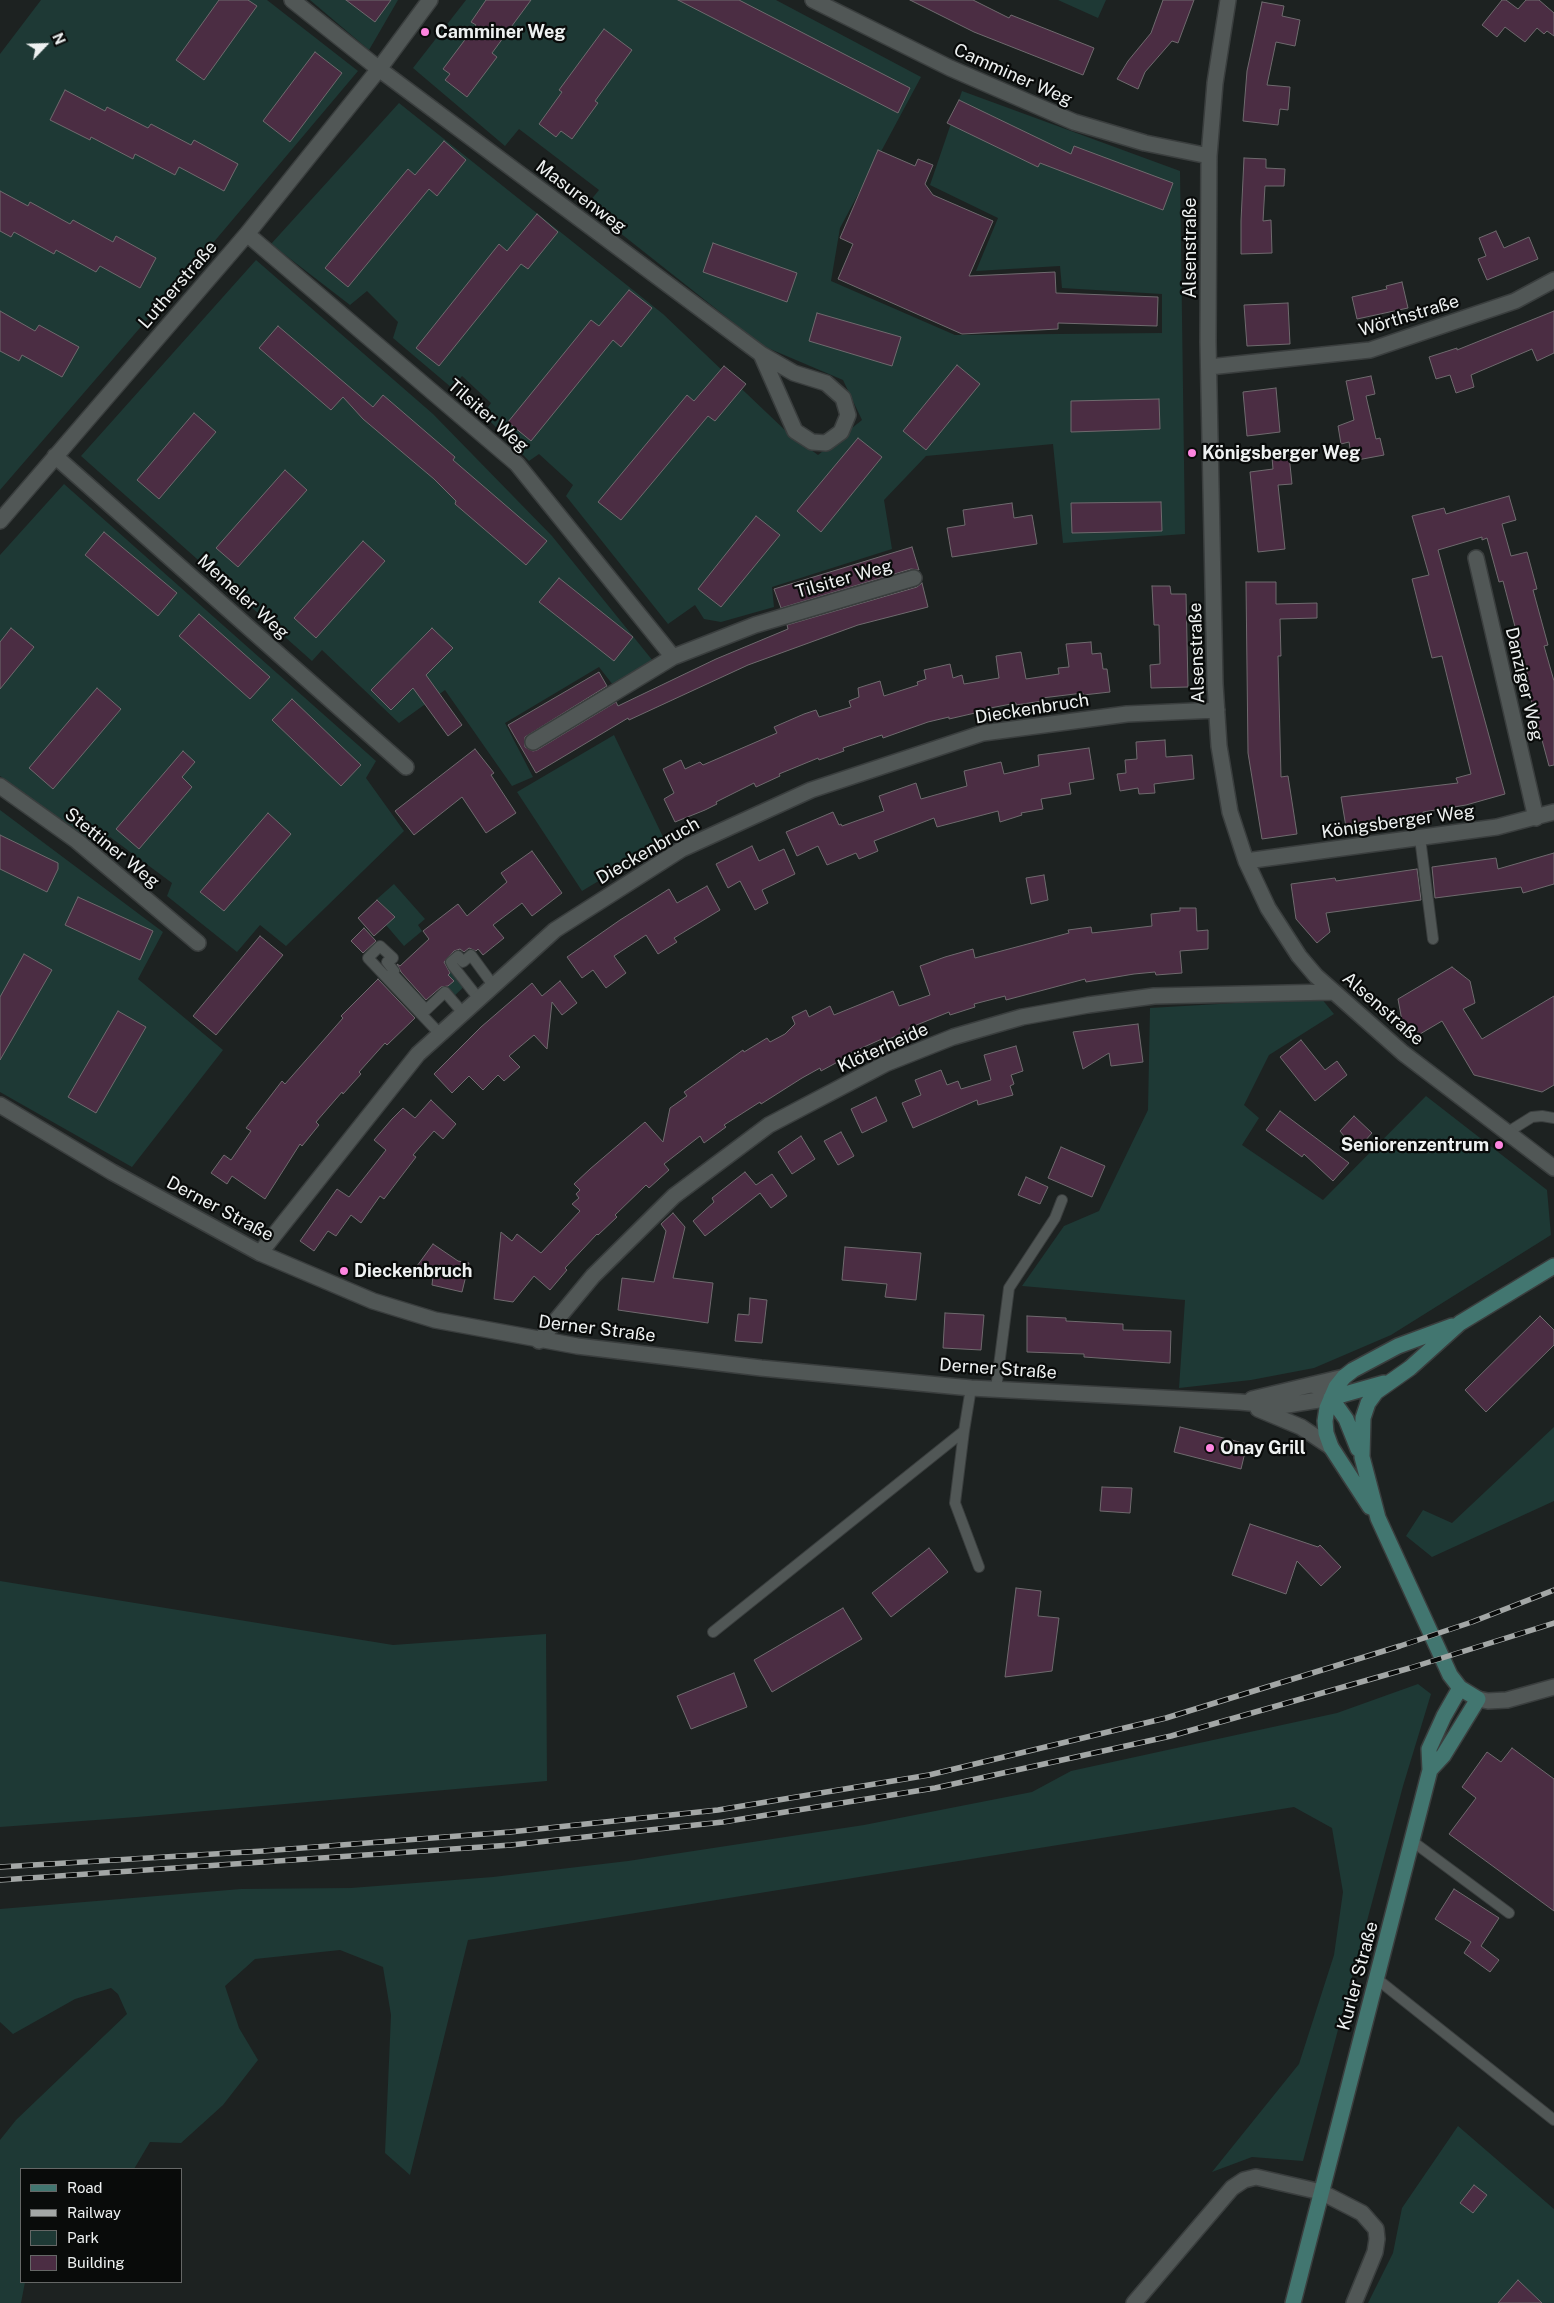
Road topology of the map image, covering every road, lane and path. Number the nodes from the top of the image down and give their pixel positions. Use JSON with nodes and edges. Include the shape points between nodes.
{"nodes":[{"id":1,"x":292,"y":0,"type":"edge"},
{"id":2,"x":430,"y":0,"type":"edge"},
{"id":3,"x":813,"y":0,"type":"edge"},
{"id":4,"x":1228,"y":0,"type":"edge"},
{"id":5,"x":379,"y":69,"type":"junction"},
{"id":6,"x":1208,"y":156,"type":"junction"},
{"id":7,"x":247,"y":234,"type":"junction"},
{"id":8,"x":1554,"y":280,"type":"edge"},
{"id":9,"x":761,"y":354,"type":"junction"},
{"id":10,"x":1209,"y":367,"type":"junction"},
{"id":11,"x":55,"y":456,"type":"junction"},
{"id":12,"x":0,"y":521,"type":"edge"},
{"id":13,"x":1476,"y":558,"type":"dead end"},
{"id":14,"x":914,"y":578,"type":"dead end"},
{"id":15,"x":673,"y":657,"type":"junction"},
{"id":16,"x":1217,"y":710,"type":"junction"},
{"id":17,"x":533,"y":742,"type":"dead end"},
{"id":18,"x":406,"y":767,"type":"dead end"},
{"id":19,"x":0,"y":786,"type":"edge"},
{"id":20,"x":1554,"y":812,"type":"edge"},
{"id":21,"x":1536,"y":818,"type":"junction"},
{"id":22,"x":1420,"y":838,"type":"junction"},
{"id":23,"x":1246,"y":861,"type":"junction"},
{"id":24,"x":1434,"y":939,"type":"dead end"},
{"id":25,"x":198,"y":943,"type":"dead end"},
{"id":26,"x":493,"y":986,"type":"junction"},
{"id":27,"x":1332,"y":992,"type":"junction"},
{"id":28,"x":479,"y":999,"type":"junction"},
{"id":29,"x":463,"y":1013,"type":"junction"},
{"id":30,"x":440,"y":1034,"type":"junction"},
{"id":31,"x":0,"y":1105,"type":"edge"},
{"id":32,"x":1554,"y":1118,"type":"edge"},
{"id":33,"x":1508,"y":1132,"type":"junction"},
{"id":34,"x":1554,"y":1168,"type":"edge"},
{"id":35,"x":1062,"y":1200,"type":"dead end"},
{"id":36,"x":260,"y":1253,"type":"junction"},
{"id":37,"x":1554,"y":1266,"type":"edge"},
{"id":38,"x":1460,"y":1323,"type":"junction"},
{"id":39,"x":539,"y":1341,"type":"junction"},
{"id":40,"x":1344,"y":1377,"type":"junction"},
{"id":41,"x":1388,"y":1382,"type":"junction"},
{"id":42,"x":1312,"y":1385,"type":"junction"},
{"id":43,"x":972,"y":1388,"type":"junction"},
{"id":44,"x":996,"y":1389,"type":"junction"},
{"id":45,"x":1331,"y":1398,"type":"junction"},
{"id":46,"x":1240,"y":1402,"type":"junction"},
{"id":47,"x":964,"y":1431,"type":"junction"},
{"id":48,"x":1331,"y":1447,"type":"junction"},
{"id":49,"x":1362,"y":1457,"type":"junction"},
{"id":50,"x":1378,"y":1518,"type":"junction"},
{"id":51,"x":979,"y":1567,"type":"dead end"},
{"id":52,"x":713,"y":1632,"type":"dead end"},
{"id":53,"x":1554,"y":1687,"type":"edge"},
{"id":54,"x":1460,"y":1688,"type":"junction"},
{"id":55,"x":1478,"y":1699,"type":"junction"},
{"id":56,"x":1430,"y":1770,"type":"junction"},
{"id":57,"x":1412,"y":1841,"type":"junction"},
{"id":58,"x":1510,"y":1913,"type":"dead end"},
{"id":59,"x":1377,"y":1979,"type":"junction"},
{"id":60,"x":1554,"y":2120,"type":"edge"},
{"id":61,"x":1321,"y":2192,"type":"junction"},
{"id":62,"x":1134,"y":2303,"type":"edge"},
{"id":63,"x":1293,"y":2303,"type":"edge"},
{"id":64,"x":1354,"y":2303,"type":"edge"}],
"edges":[{"from":1,"to":5,"type":"street"},
{"from":2,"to":5,"type":"street","name":"Lutherstraße"},
{"from":3,"to":6,"type":"street","name":"Camminer Weg","via":[[950,68],[1074,122],[1145,143]]},
{"from":4,"to":6,"type":"street","name":"Alsenstraße"},
{"from":5,"to":7,"type":"street","name":"Lutherstraße"},
{"from":5,"to":9,"type":"street","name":"Masurenweg"},
{"from":6,"to":10,"type":"street","name":"Alsenstraße"},
{"from":7,"to":11,"type":"street","name":"Lutherstraße"},
{"from":7,"to":15,"type":"street","name":"Tilsiter Weg","via":[[517,464]]},
{"from":8,"to":10,"type":"street","name":"Wörthstraße","via":[[1515,301],[1370,350]]},
{"from":9,"to":9,"type":"street","name":"Masurenweg","via":[[794,373],[826,383],[843,398],[848,414],[841,432],[826,443],[812,442],[795,431]]},
{"from":10,"to":16,"type":"street","name":"Alsenstraße"},
{"from":11,"to":12,"type":"street","name":"Lutherstraße"},
{"from":11,"to":18,"type":"street","name":"Memeler Weg"},
{"from":13,"to":21,"type":"street","name":"Danziger Weg"},
{"from":14,"to":15,"type":"street","name":"Tilsiter Weg","via":[[755,625]]},
{"from":15,"to":17,"type":"street","name":"Tilsiter Weg"},
{"from":16,"to":23,"type":"street","name":"Alsenstraße","via":[[1224,785]]},
{"from":16,"to":26,"type":"street","name":"Dieckenbruch","via":[[1127,714],[983,734],[811,790],[682,849],[555,930]]},
{"from":19,"to":25,"type":"street","name":"Stettiner Weg","via":[[77,841]]},
{"from":20,"to":21,"type":"street","name":"Königsberger Weg"},
{"from":21,"to":22,"type":"street","name":"Königsberger Weg"},
{"from":22,"to":23,"type":"street","name":"Königsberger Weg"},
{"from":22,"to":24,"type":"lane"},
{"from":23,"to":27,"type":"street","name":"Alsenstraße","via":[[1282,932]]},
{"from":26,"to":28,"type":"street","name":"Dieckenbruch"},
{"from":26,"to":28,"type":"lane","via":[[471,955],[463,962],[458,956],[451,962]]},
{"from":27,"to":33,"type":"street","name":"Alsenstraße","via":[[1403,1053]]},
{"from":27,"to":39,"type":"street","name":"Klöterheide","via":[[1154,996],[1088,1005],[1013,1020],[953,1037],[885,1064],[769,1125],[674,1196],[593,1276]]},
{"from":28,"to":29,"type":"street","name":"Dieckenbruch"},
{"from":29,"to":30,"type":"street","name":"Dieckenbruch"},
{"from":29,"to":30,"type":"lane","via":[[445,992],[426,1010],[392,973],[394,971],[387,962],[393,958],[380,946],[368,958]]},
{"from":30,"to":36,"type":"street","name":"Dieckenbruch","via":[[418,1054]]},
{"from":31,"to":36,"type":"street","name":"Derner Straße","via":[[112,1172]]},
{"from":32,"to":33,"type":"lane","via":[[1532,1117]]},
{"from":33,"to":34,"type":"street","name":"Alsenstraße"},
{"from":35,"to":44,"type":"lane","via":[[1009,1288]]},
{"from":36,"to":39,"type":"street","name":"Derner Straße","via":[[373,1301],[435,1320]]},
{"from":37,"to":38,"type":"main road"},
{"from":38,"to":40,"type":"main road","via":[[1398,1346]]},
{"from":38,"to":41,"type":"main road","via":[[1410,1368]]},
{"from":39,"to":43,"type":"street","name":"Derner Straße","via":[[762,1368]]},
{"from":40,"to":42,"type":"street","name":"Derner Straße"},
{"from":40,"to":45,"type":"main road"},
{"from":41,"to":45,"type":"main road"},
{"from":41,"to":49,"type":"main road","via":[[1368,1403],[1362,1418]]},
{"from":42,"to":45,"type":"street","via":[[1323,1388]]},
{"from":42,"to":46,"type":"street","name":"Derner Straße"},
{"from":43,"to":44,"type":"street","name":"Derner Straße"},
{"from":43,"to":47,"type":"lane"},
{"from":44,"to":46,"type":"street","name":"Derner Straße"},
{"from":45,"to":46,"type":"street","name":"Derner Straße","via":[[1281,1406]]},
{"from":45,"to":48,"type":"main road","via":[[1325,1421]]},
{"from":45,"to":49,"type":"main road","via":[[1346,1419]]},
{"from":46,"to":48,"type":"street","name":"Derner Straße","via":[[1301,1427]]},
{"from":47,"to":51,"type":"lane","via":[[955,1503]]},
{"from":47,"to":52,"type":"lane"},
{"from":48,"to":50,"type":"main road"},
{"from":49,"to":50,"type":"main road"},
{"from":50,"to":54,"type":"main road","via":[[1431,1637]]},
{"from":53,"to":55,"type":"street","via":[[1507,1700]]},
{"from":54,"to":55,"type":"main road"},
{"from":54,"to":56,"type":"main road","name":"Kurler Straße","via":[[1429,1749]]},
{"from":55,"to":56,"type":"main road","name":"Kurler Straße","via":[[1443,1756]]},
{"from":56,"to":57,"type":"main road","name":"Kurler Straße"},
{"from":57,"to":58,"type":"lane"},
{"from":57,"to":59,"type":"main road","name":"Kurler Straße"},
{"from":59,"to":60,"type":"lane"},
{"from":59,"to":61,"type":"main road","name":"Kurler Straße"},
{"from":61,"to":62,"type":"street","via":[[1256,2177],[1244,2180],[1232,2188]]},
{"from":61,"to":63,"type":"main road","name":"Kurler Straße"},
{"from":61,"to":64,"type":"street","via":[[1362,2213],[1376,2229],[1375,2252]]}]}
